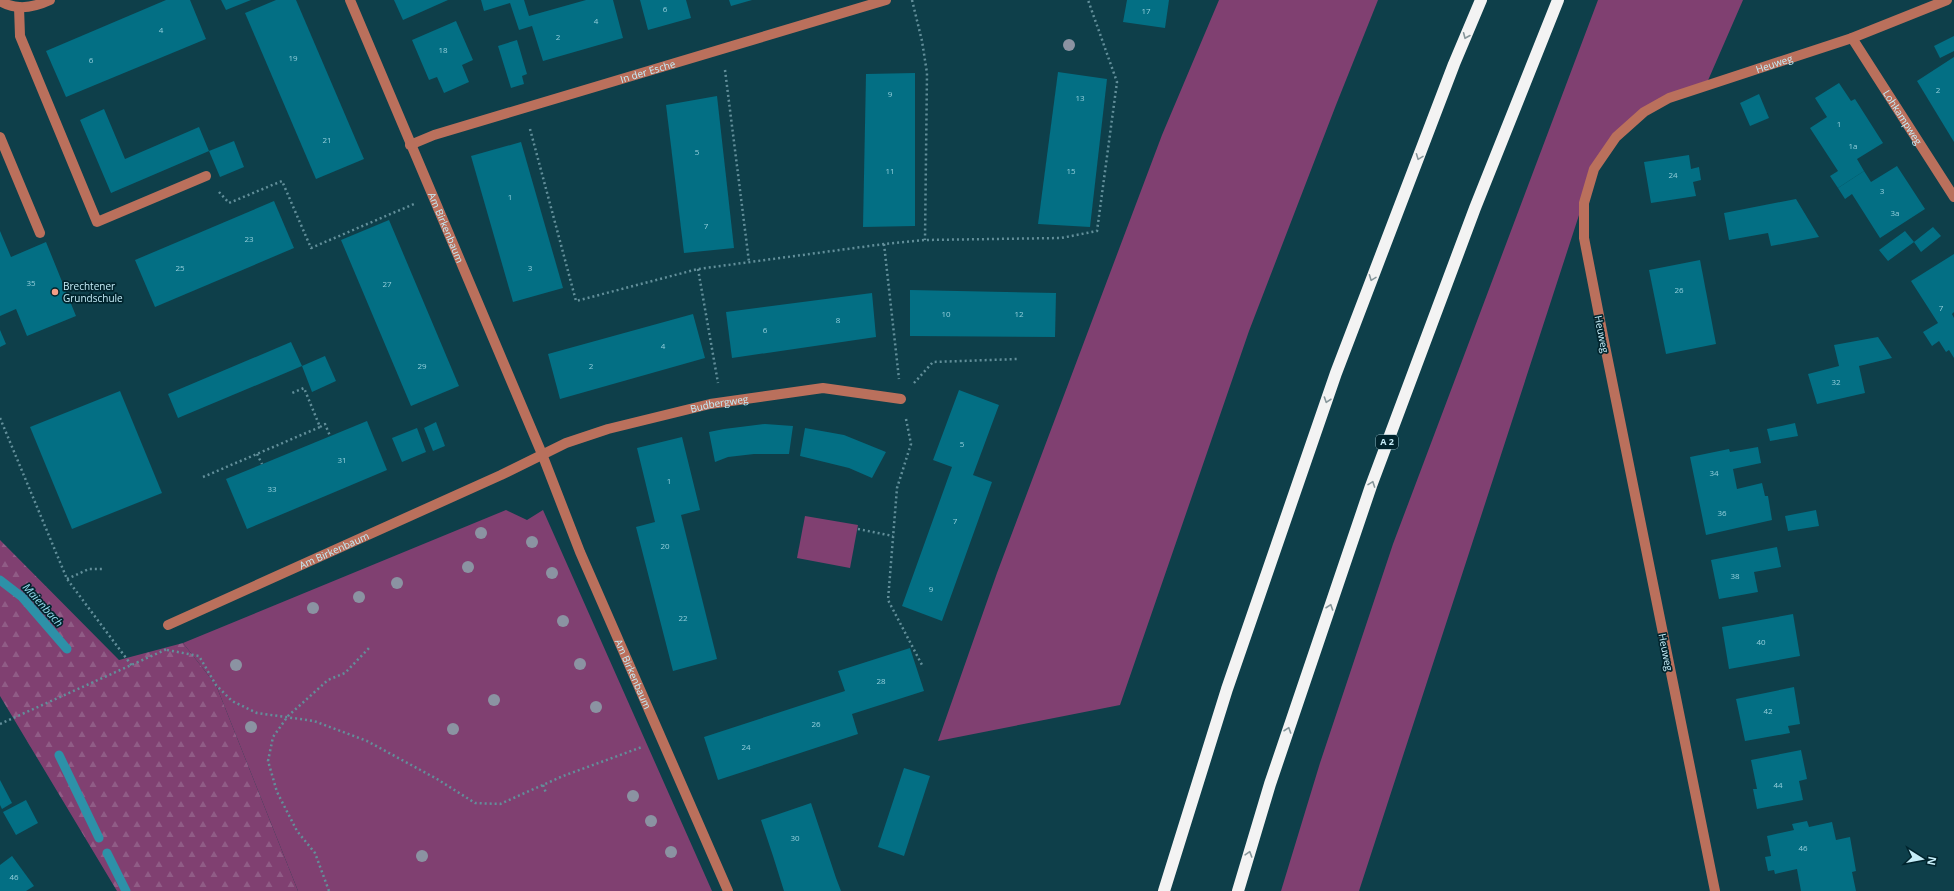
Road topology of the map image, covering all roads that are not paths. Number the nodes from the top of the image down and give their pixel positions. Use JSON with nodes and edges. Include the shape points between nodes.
{"nodes":[{"id":1,"x":50,"y":0,"type":"edge"},
{"id":2,"x":350,"y":0,"type":"edge"},
{"id":3,"x":886,"y":0,"type":"edge"},
{"id":4,"x":1481,"y":0,"type":"edge"},
{"id":5,"x":1558,"y":0,"type":"edge"},
{"id":6,"x":1947,"y":0,"type":"edge"},
{"id":7,"x":1,"y":5,"type":"edge"},
{"id":8,"x":19,"y":7,"type":"junction"},
{"id":9,"x":1852,"y":38,"type":"junction"},
{"id":10,"x":0,"y":137,"type":"edge"},
{"id":11,"x":410,"y":144,"type":"junction"},
{"id":12,"x":206,"y":176,"type":"road end"},
{"id":13,"x":1954,"y":196,"type":"edge"},
{"id":14,"x":40,"y":233,"type":"dead end"},
{"id":15,"x":901,"y":399,"type":"road end"},
{"id":16,"x":542,"y":454,"type":"junction"},
{"id":17,"x":168,"y":625,"type":"road end"},
{"id":18,"x":728,"y":891,"type":"edge"},
{"id":19,"x":1164,"y":891,"type":"edge"},
{"id":20,"x":1238,"y":891,"type":"edge"},
{"id":21,"x":1714,"y":891,"type":"edge"}],
"edges":[{"from":1,"to":8,"type":"street","via":[[36,6]]},
{"from":2,"to":11,"type":"street","name":"Am Birkenbaum"},
{"from":3,"to":11,"type":"street","name":"In der Esche"},
{"from":4,"to":19,"type":"highway","one_way":true,"via":[[1336,373],[1227,689]]},
{"from":20,"to":5,"type":"highway","number":"A 2","one_way":true,"via":[[1270,784],[1371,486],[1475,208]]},
{"from":6,"to":9,"type":"street","name":"Heuweg"},
{"from":7,"to":8,"type":"street"},
{"from":8,"to":12,"type":"street","via":[[20,36],[97,222]]},
{"from":9,"to":13,"type":"street","name":"Lohkampweg"},
{"from":9,"to":21,"type":"street","name":"Heuweg","via":[[1669,98],[1644,112],[1616,137],[1594,169],[1584,203],[1584,238],[1603,339]]},
{"from":10,"to":14,"type":"street"},
{"from":11,"to":16,"type":"street","name":"Am Birkenbaum"},
{"from":15,"to":16,"type":"street","name":"Budbergweg","via":[[823,388],[721,402],[608,430],[566,443]]},
{"from":16,"to":17,"type":"street","name":"Am Birkenbaum","via":[[494,479]]},
{"from":16,"to":18,"type":"street","name":"Am Birkenbaum","via":[[580,552]]}]}
